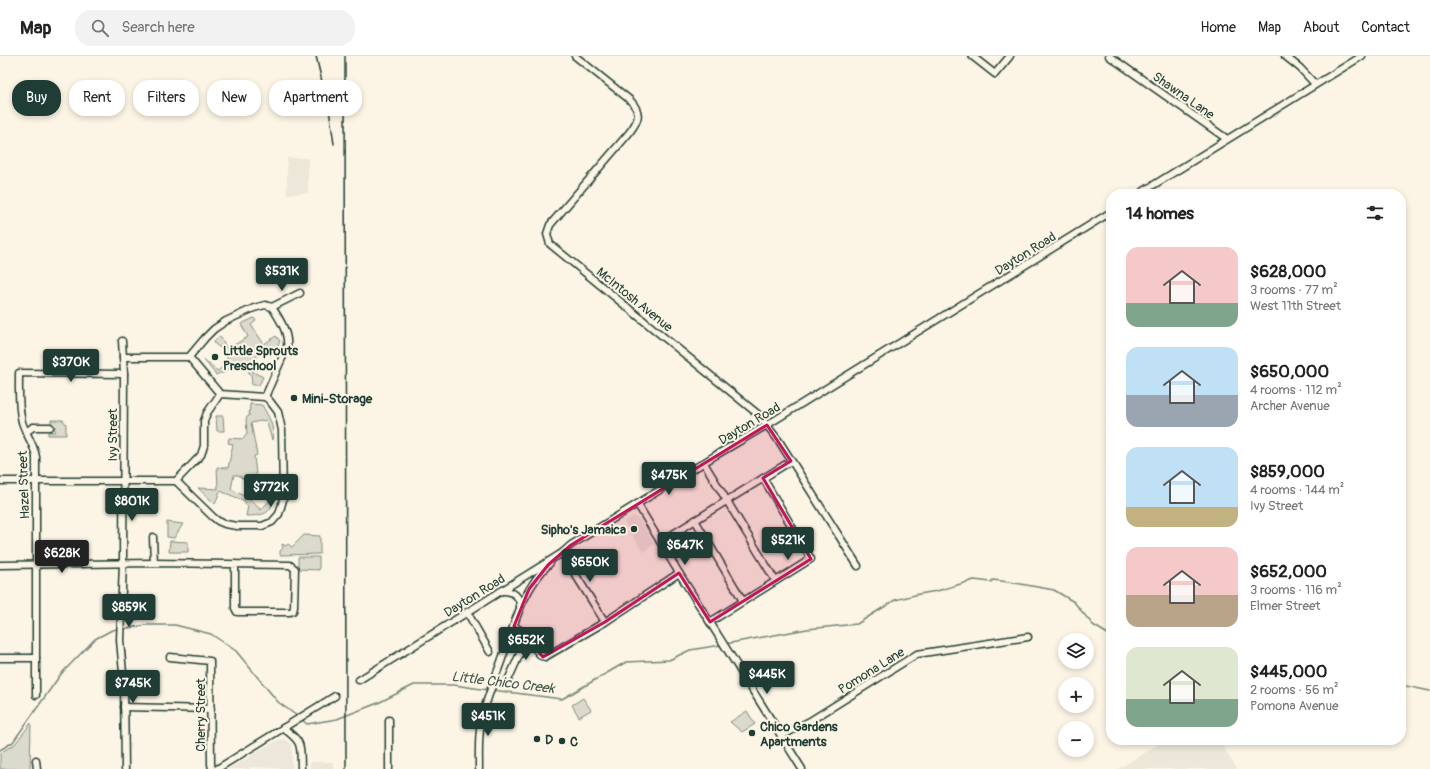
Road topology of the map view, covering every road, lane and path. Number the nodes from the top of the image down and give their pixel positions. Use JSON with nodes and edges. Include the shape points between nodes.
{"nodes":[{"id":1,"x":575,"y":56,"type":"edge"},
{"id":2,"x":972,"y":56,"type":"edge"},
{"id":3,"x":1010,"y":56,"type":"edge"},
{"id":4,"x":1109,"y":56,"type":"edge"},
{"id":5,"x":1286,"y":56,"type":"edge"},
{"id":6,"x":1362,"y":56,"type":"edge"},
{"id":7,"x":1316,"y":84,"type":"junction"},
{"id":8,"x":1227,"y":139,"type":"junction"},
{"id":9,"x":1147,"y":189,"type":"edge"},
{"id":10,"x":1106,"y":215,"type":"edge"},
{"id":11,"x":300,"y":293,"type":"dead end"},
{"id":12,"x":272,"y":307,"type":"junction"},
{"id":13,"x":122,"y":341,"type":"dead end"},
{"id":14,"x":123,"y":357,"type":"junction"},
{"id":15,"x":189,"y":357,"type":"junction"},
{"id":16,"x":124,"y":374,"type":"junction"},
{"id":17,"x":220,"y":394,"type":"junction"},
{"id":18,"x":264,"y":397,"type":"junction"},
{"id":19,"x":767,"y":425,"type":"junction"},
{"id":20,"x":50,"y":427,"type":"dead end"},
{"id":21,"x":26,"y":432,"type":"junction"},
{"id":22,"x":791,"y":461,"type":"junction"},
{"id":23,"x":704,"y":463,"type":"junction"},
{"id":24,"x":763,"y":478,"type":"junction"},
{"id":25,"x":0,"y":481,"type":"edge"},
{"id":26,"x":36,"y":481,"type":"junction"},
{"id":27,"x":123,"y":481,"type":"junction"},
{"id":28,"x":176,"y":481,"type":"junction"},
{"id":29,"x":727,"y":500,"type":"junction"},
{"id":30,"x":638,"y":504,"type":"junction"},
{"id":31,"x":695,"y":520,"type":"junction"},
{"id":32,"x":153,"y":537,"type":"dead end"},
{"id":33,"x":660,"y":542,"type":"junction"},
{"id":34,"x":562,"y":553,"type":"junction"},
{"id":35,"x":154,"y":563,"type":"junction"},
{"id":36,"x":124,"y":564,"type":"junction"},
{"id":37,"x":235,"y":564,"type":"junction"},
{"id":38,"x":0,"y":565,"type":"edge"},
{"id":39,"x":36,"y":565,"type":"junction"},
{"id":40,"x":858,"y":566,"type":"dead end"},
{"id":41,"x":679,"y":573,"type":"junction"},
{"id":42,"x":775,"y":580,"type":"junction"},
{"id":43,"x":501,"y":591,"type":"junction"},
{"id":44,"x":743,"y":601,"type":"junction"},
{"id":45,"x":520,"y":609,"type":"junction"},
{"id":46,"x":467,"y":612,"type":"junction"},
{"id":47,"x":605,"y":622,"type":"junction"},
{"id":48,"x":710,"y":622,"type":"junction"},
{"id":49,"x":514,"y":626,"type":"junction"},
{"id":50,"x":1028,"y":637,"type":"dead end"},
{"id":51,"x":527,"y":638,"type":"junction"},
{"id":52,"x":490,"y":652,"type":"dead end"},
{"id":53,"x":170,"y":657,"type":"dead end"},
{"id":54,"x":0,"y":658,"type":"edge"},
{"id":55,"x":36,"y":658,"type":"junction"},
{"id":56,"x":509,"y":678,"type":"dead end"},
{"id":57,"x":359,"y":680,"type":"dead end"},
{"id":58,"x":36,"y":695,"type":"dead end"},
{"id":59,"x":335,"y":696,"type":"dead end"},
{"id":60,"x":124,"y":707,"type":"junction"},
{"id":61,"x":211,"y":710,"type":"junction"},
{"id":62,"x":389,"y":720,"type":"dead end"},
{"id":63,"x":283,"y":728,"type":"junction"},
{"id":64,"x":781,"y":736,"type":"junction"},
{"id":65,"x":36,"y":760,"type":"dead end"},
{"id":66,"x":36,"y":769,"type":"edge"},
{"id":67,"x":125,"y":769,"type":"edge"},
{"id":68,"x":212,"y":769,"type":"edge"},
{"id":69,"x":217,"y":769,"type":"edge"},
{"id":70,"x":301,"y":769,"type":"edge"},
{"id":71,"x":389,"y":769,"type":"edge"},
{"id":72,"x":480,"y":769,"type":"edge"},
{"id":73,"x":802,"y":769,"type":"edge"}],
"edges":[{"from":1,"to":19,"type":"street","name":"McIntosh Avenue","via":[[635,105],[638,120],[550,225],[547,234],[550,244],[751,408]]},
{"from":2,"to":3,"type":"street","via":[[995,74]]},
{"from":4,"to":8,"type":"street","name":"Shawna Lane"},
{"from":5,"to":7,"type":"street"},
{"from":6,"to":7,"type":"street"},
{"from":7,"to":8,"type":"street"},
{"from":8,"to":9,"type":"street"},
{"from":10,"to":19,"type":"street","name":"Dayton Road"},
{"from":11,"to":12,"type":"street"},
{"from":12,"to":15,"type":"street","via":[[265,305],[254,308],[226,321],[210,333]]},
{"from":12,"to":18,"type":"street","via":[[288,342]]},
{"from":13,"to":14,"type":"street","name":"Ivy Street"},
{"from":14,"to":15,"type":"street"},
{"from":14,"to":16,"type":"street","name":"Ivy Street"},
{"from":15,"to":17,"type":"street"},
{"from":16,"to":21,"type":"street","name":"Hazel Street","via":[[19,373],[20,410]]},
{"from":16,"to":27,"type":"street","name":"Ivy Street"},
{"from":17,"to":18,"type":"street"},
{"from":17,"to":28,"type":"street","via":[[205,417],[201,456]]},
{"from":18,"to":28,"type":"street","via":[[278,412],[282,430],[283,500],[275,519],[262,526],[225,524],[213,517]]},
{"from":19,"to":22,"type":"street","name":"McIntosh Avenue"},
{"from":19,"to":23,"type":"street","name":"Dayton Road"},
{"from":20,"to":21,"type":"street","via":[[34,427]]},
{"from":21,"to":26,"type":"street","name":"Hazel Street","via":[[34,450]]},
{"from":22,"to":24,"type":"street"},
{"from":22,"to":40,"type":"street","name":"McIntosh Avenue"},
{"from":23,"to":29,"type":"street"},
{"from":23,"to":30,"type":"street","name":"Dayton Road"},
{"from":24,"to":29,"type":"street"},
{"from":24,"to":42,"type":"street","via":[[811,559]]},
{"from":25,"to":26,"type":"street"},
{"from":26,"to":27,"type":"street"},
{"from":26,"to":39,"type":"street","name":"Hazel Street"},
{"from":27,"to":28,"type":"street"},
{"from":27,"to":36,"type":"street","name":"Ivy Street"},
{"from":29,"to":31,"type":"street"},
{"from":29,"to":42,"type":"street"},
{"from":30,"to":33,"type":"street"},
{"from":30,"to":34,"type":"street","name":"Dayton Road"},
{"from":31,"to":33,"type":"street"},
{"from":31,"to":44,"type":"street"},
{"from":32,"to":35,"type":"street"},
{"from":33,"to":41,"type":"street"},
{"from":34,"to":43,"type":"street","name":"Dayton Road"},
{"from":34,"to":45,"type":"street","via":[[536,578]]},
{"from":34,"to":47,"type":"street"},
{"from":35,"to":36,"type":"street"},
{"from":35,"to":37,"type":"street"},
{"from":36,"to":39,"type":"street"},
{"from":36,"to":60,"type":"street","name":"Ivy Street","via":[[120,616]]},
{"from":37,"to":37,"type":"street","via":[[290,565],[295,569],[293,611],[237,612]]},
{"from":38,"to":39,"type":"street"},
{"from":39,"to":55,"type":"street","name":"Hazel Street"},
{"from":41,"to":47,"type":"street"},
{"from":41,"to":48,"type":"street"},
{"from":42,"to":44,"type":"street"},
{"from":43,"to":45,"type":"street","via":[[515,594],[519,599]]},
{"from":43,"to":46,"type":"street","name":"Dayton Road"},
{"from":44,"to":48,"type":"street"},
{"from":45,"to":49,"type":"street"},
{"from":46,"to":52,"type":"street"},
{"from":46,"to":57,"type":"street","name":"Dayton Road"},
{"from":47,"to":51,"type":"street","via":[[543,657]]},
{"from":48,"to":64,"type":"street"},
{"from":49,"to":51,"type":"street"},
{"from":49,"to":72,"type":"street","via":[[481,724]]},
{"from":50,"to":64,"type":"street","name":"Pomona Lane","via":[[917,654],[810,721]]},
{"from":51,"to":56,"type":"street"},
{"from":53,"to":61,"type":"street","name":"Cherry Street","via":[[210,661]]},
{"from":54,"to":55,"type":"street"},
{"from":55,"to":58,"type":"street","name":"Hazel Street"},
{"from":59,"to":63,"type":"street"},
{"from":60,"to":61,"type":"street"},
{"from":60,"to":67,"type":"street","name":"Ivy Street"},
{"from":61,"to":68,"type":"street","name":"Cherry Street"},
{"from":62,"to":71,"type":"street"},
{"from":63,"to":69,"type":"street"},
{"from":63,"to":70,"type":"street","via":[[298,740]]},
{"from":64,"to":73,"type":"street"},
{"from":65,"to":66,"type":"street"}]}
